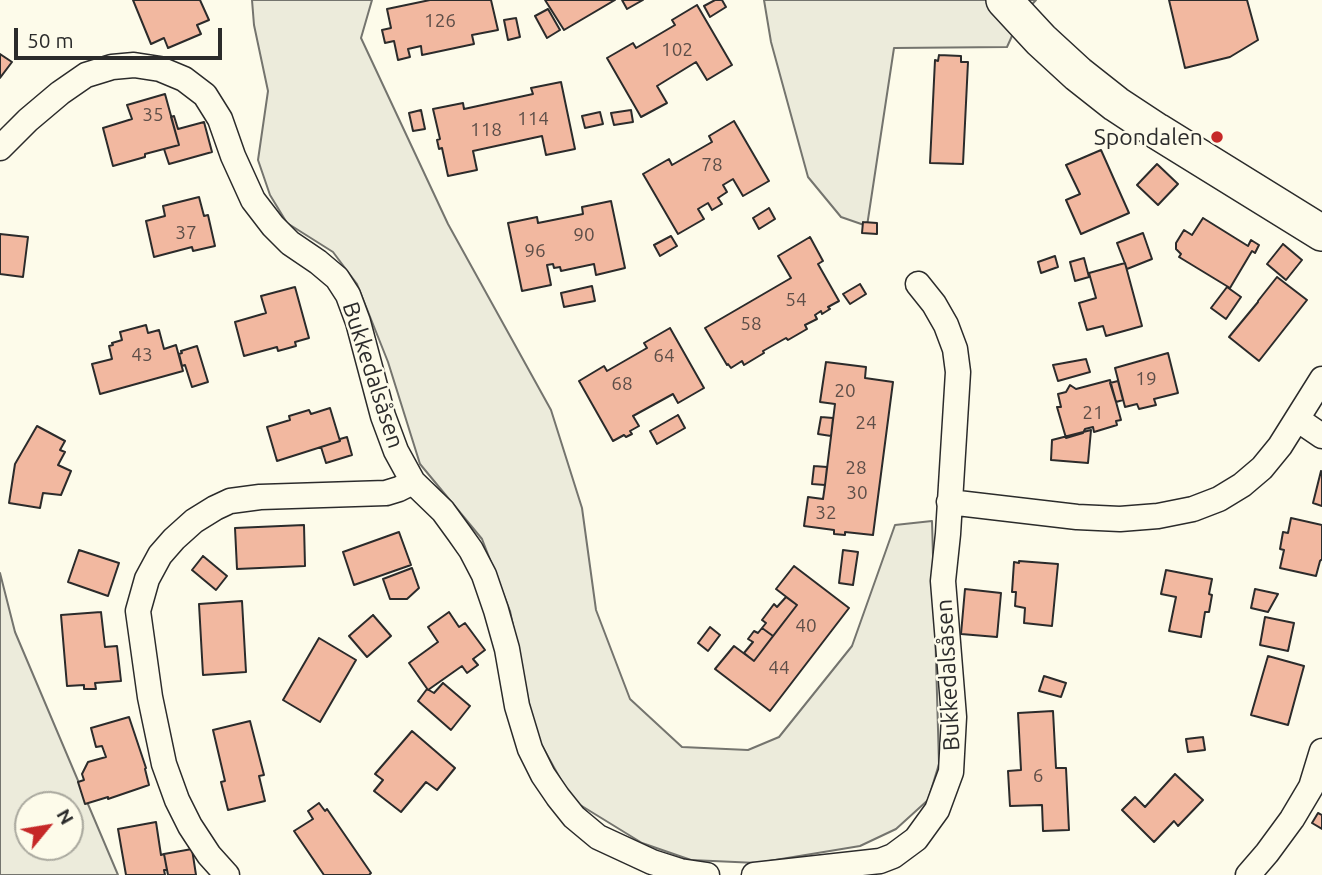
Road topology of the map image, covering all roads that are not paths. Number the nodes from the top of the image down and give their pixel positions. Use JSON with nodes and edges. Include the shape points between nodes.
{"nodes":[{"id":1,"x":1004,"y":0,"type":"edge"},
{"id":2,"x":0,"y":148,"type":"edge"},
{"id":3,"x":1322,"y":233,"type":"edge"},
{"id":4,"x":918,"y":284,"type":"dead end"},
{"id":5,"x":1322,"y":379,"type":"edge"},
{"id":6,"x":1297,"y":419,"type":"junction"},
{"id":7,"x":1322,"y":436,"type":"edge"},
{"id":8,"x":413,"y":482,"type":"junction"},
{"id":9,"x":949,"y":502,"type":"junction"},
{"id":10,"x":1322,"y":751,"type":"edge"},
{"id":11,"x":881,"y":868,"type":"edge"},
{"id":12,"x":227,"y":875,"type":"edge"},
{"id":13,"x":707,"y":875,"type":"edge"},
{"id":14,"x":754,"y":875,"type":"edge"},
{"id":15,"x":1248,"y":875,"type":"edge"}],
"edges":[{"from":1,"to":3,"type":"main road","via":[[1041,40],[1116,104]]},
{"from":2,"to":8,"type":"street","name":"Bukkedalsåsen","via":[[61,93],[86,75],[111,67],[160,69],[205,95],[220,119],[253,200],[272,226],[337,278],[348,295],[383,416]]},
{"from":4,"to":9,"type":"street","name":"Bukkedalsåsen","via":[[946,325],[958,372]]},
{"from":5,"to":6,"type":"street"},
{"from":6,"to":7,"type":"street"},
{"from":6,"to":9,"type":"street","via":[[1280,446],[1242,485],[1192,509],[1121,519]]},
{"from":8,"to":12,"type":"street","via":[[386,493],[230,501],[194,521],[174,539],[147,579],[138,611],[164,764],[190,826]]},
{"from":8,"to":13,"type":"street","name":"Bukkedalsåsen","via":[[443,511],[484,575],[530,749],[558,797],[598,837],[652,862]]},
{"from":9,"to":11,"type":"street","name":"Bukkedalsåsen","via":[[943,581],[954,717],[951,772],[937,810],[916,839]]},
{"from":10,"to":15,"type":"street","via":[[1311,787],[1292,819]]},
{"from":11,"to":14,"type":"street","name":"Bukkedalsåsen"}]}
